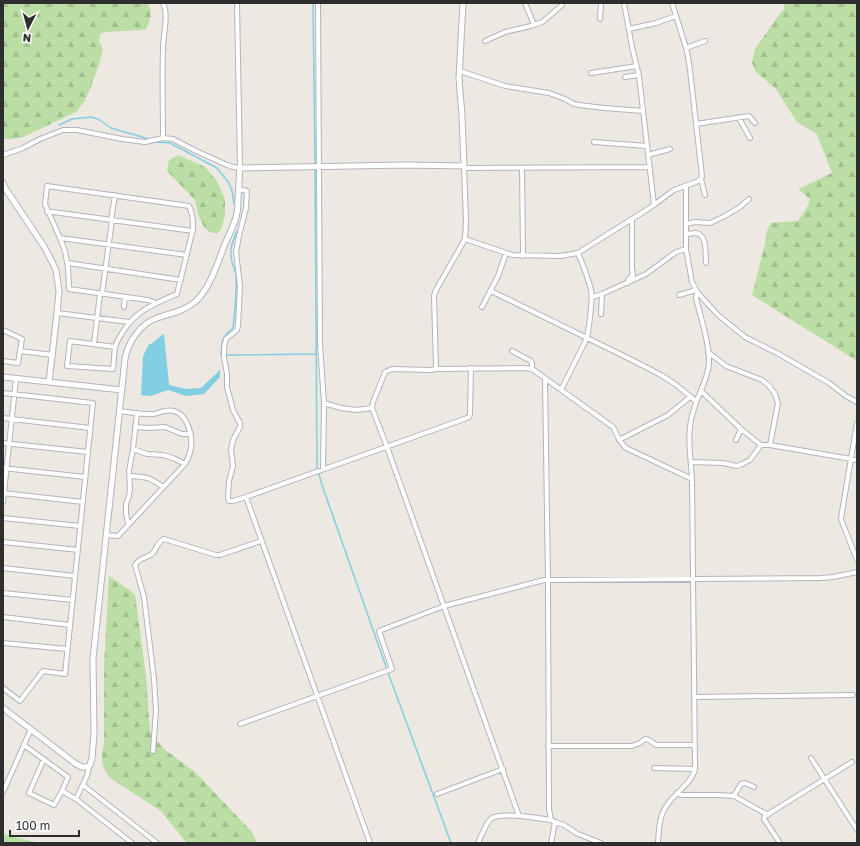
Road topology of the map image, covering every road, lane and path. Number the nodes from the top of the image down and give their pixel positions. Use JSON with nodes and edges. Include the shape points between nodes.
{"nodes":[{"id":1,"x":163,"y":3,"type":"edge"},
{"id":2,"x":237,"y":3,"type":"edge"},
{"id":3,"x":318,"y":3,"type":"edge"},
{"id":4,"x":463,"y":3,"type":"edge"},
{"id":5,"x":525,"y":3,"type":"edge"},
{"id":6,"x":562,"y":3,"type":"edge"},
{"id":7,"x":601,"y":3,"type":"edge"},
{"id":8,"x":624,"y":3,"type":"edge"},
{"id":9,"x":672,"y":3,"type":"edge"},
{"id":10,"x":676,"y":16,"type":"junction"},
{"id":11,"x":600,"y":19,"type":"dead end"},
{"id":12,"x":534,"y":25,"type":"junction"},
{"id":13,"x":629,"y":29,"type":"junction"},
{"id":14,"x":486,"y":41,"type":"dead end"},
{"id":15,"x":705,"y":41,"type":"dead end"},
{"id":16,"x":686,"y":48,"type":"junction"},
{"id":17,"x":636,"y":66,"type":"junction"},
{"id":18,"x":460,"y":71,"type":"junction"},
{"id":19,"x":591,"y":73,"type":"dead end"},
{"id":20,"x":639,"y":75,"type":"junction"},
{"id":21,"x":625,"y":77,"type":"dead end"},
{"id":22,"x":643,"y":111,"type":"junction"},
{"id":23,"x":739,"y":118,"type":"junction"},
{"id":24,"x":755,"y":123,"type":"dead end"},
{"id":25,"x":696,"y":124,"type":"junction"},
{"id":26,"x":163,"y":138,"type":"junction"},
{"id":27,"x":750,"y":138,"type":"dead end"},
{"id":28,"x":594,"y":142,"type":"dead end"},
{"id":29,"x":647,"y":146,"type":"junction"},
{"id":30,"x":670,"y":149,"type":"dead end"},
{"id":31,"x":648,"y":155,"type":"junction"},
{"id":32,"x":3,"y":156,"type":"edge"},
{"id":33,"x":319,"y":166,"type":"junction"},
{"id":34,"x":464,"y":167,"type":"junction"},
{"id":35,"x":649,"y":167,"type":"junction"},
{"id":36,"x":240,"y":168,"type":"junction"},
{"id":37,"x":522,"y":168,"type":"junction"},
{"id":38,"x":701,"y":179,"type":"junction"},
{"id":39,"x":3,"y":183,"type":"edge"},
{"id":40,"x":686,"y":186,"type":"junction"},
{"id":41,"x":238,"y":189,"type":"junction"},
{"id":42,"x":115,"y":195,"type":"junction"},
{"id":43,"x":705,"y":195,"type":"dead end"},
{"id":44,"x":749,"y":199,"type":"dead end"},
{"id":45,"x":654,"y":205,"type":"junction"},
{"id":46,"x":47,"y":212,"type":"junction"},
{"id":47,"x":632,"y":219,"type":"junction"},
{"id":48,"x":111,"y":220,"type":"junction"},
{"id":49,"x":686,"y":224,"type":"junction"},
{"id":50,"x":193,"y":231,"type":"junction"},
{"id":51,"x":686,"y":234,"type":"junction"},
{"id":52,"x":60,"y":238,"type":"junction"},
{"id":53,"x":465,"y":239,"type":"junction"},
{"id":54,"x":108,"y":244,"type":"junction"},
{"id":55,"x":686,"y":249,"type":"junction"},
{"id":56,"x":506,"y":253,"type":"junction"},
{"id":57,"x":578,"y":253,"type":"junction"},
{"id":58,"x":187,"y":255,"type":"junction"},
{"id":59,"x":522,"y":256,"type":"junction"},
{"id":60,"x":68,"y":263,"type":"junction"},
{"id":61,"x":706,"y":263,"type":"dead end"},
{"id":62,"x":105,"y":269,"type":"junction"},
{"id":63,"x":181,"y":280,"type":"junction"},
{"id":64,"x":628,"y":283,"type":"junction"},
{"id":65,"x":491,"y":291,"type":"junction"},
{"id":66,"x":696,"y":291,"type":"junction"},
{"id":67,"x":101,"y":294,"type":"junction"},
{"id":68,"x":602,"y":294,"type":"junction"},
{"id":69,"x":679,"y":295,"type":"dead end"},
{"id":70,"x":125,"y":297,"type":"junction"},
{"id":71,"x":592,"y":297,"type":"junction"},
{"id":72,"x":156,"y":303,"type":"junction"},
{"id":73,"x":124,"y":307,"type":"dead end"},
{"id":74,"x":482,"y":307,"type":"dead end"},
{"id":75,"x":58,"y":313,"type":"junction"},
{"id":76,"x":601,"y":314,"type":"dead end"},
{"id":77,"x":97,"y":318,"type":"junction"},
{"id":78,"x":129,"y":322,"type":"junction"},
{"id":79,"x":3,"y":330,"type":"edge"},
{"id":80,"x":587,"y":338,"type":"junction"},
{"id":81,"x":94,"y":344,"type":"junction"},
{"id":82,"x":115,"y":346,"type":"junction"},
{"id":83,"x":512,"y":350,"type":"dead end"},
{"id":84,"x":20,"y":351,"type":"junction"},
{"id":85,"x":708,"y":352,"type":"junction"},
{"id":86,"x":53,"y":355,"type":"junction"},
{"id":87,"x":3,"y":362,"type":"edge"},
{"id":88,"x":471,"y":368,"type":"junction"},
{"id":89,"x":436,"y":369,"type":"junction"},
{"id":90,"x":532,"y":369,"type":"junction"},
{"id":91,"x":3,"y":377,"type":"edge"},
{"id":92,"x":16,"y":379,"type":"junction"},
{"id":93,"x":545,"y":379,"type":"junction"},
{"id":94,"x":50,"y":382,"type":"junction"},
{"id":95,"x":122,"y":390,"type":"junction"},
{"id":96,"x":561,"y":390,"type":"junction"},
{"id":97,"x":701,"y":391,"type":"junction"},
{"id":98,"x":3,"y":393,"type":"edge"},
{"id":99,"x":14,"y":394,"type":"junction"},
{"id":100,"x":690,"y":397,"type":"junction"},
{"id":101,"x":696,"y":402,"type":"junction"},
{"id":102,"x":857,"y":402,"type":"edge"},
{"id":103,"x":324,"y":403,"type":"junction"},
{"id":104,"x":372,"y":408,"type":"junction"},
{"id":105,"x":119,"y":411,"type":"junction"},
{"id":106,"x":137,"y":413,"type":"junction"},
{"id":107,"x":3,"y":418,"type":"edge"},
{"id":108,"x":12,"y":419,"type":"junction"},
{"id":109,"x":857,"y":423,"type":"edge"},
{"id":110,"x":135,"y":426,"type":"junction"},
{"id":111,"x":90,"y":428,"type":"junction"},
{"id":112,"x":741,"y":429,"type":"junction"},
{"id":113,"x":191,"y":434,"type":"junction"},
{"id":114,"x":619,"y":440,"type":"junction"},
{"id":115,"x":736,"y":440,"type":"dead end"},
{"id":116,"x":3,"y":443,"type":"edge"},
{"id":117,"x":9,"y":444,"type":"junction"},
{"id":118,"x":761,"y":445,"type":"junction"},
{"id":119,"x":770,"y":445,"type":"junction"},
{"id":120,"x":387,"y":447,"type":"junction"},
{"id":121,"x":133,"y":450,"type":"junction"},
{"id":122,"x":88,"y":452,"type":"junction"},
{"id":123,"x":851,"y":459,"type":"junction"},
{"id":124,"x":857,"y":460,"type":"edge"},
{"id":125,"x":691,"y":462,"type":"junction"},
{"id":126,"x":185,"y":464,"type":"junction"},
{"id":127,"x":5,"y":468,"type":"edge"},
{"id":128,"x":322,"y":470,"type":"junction"},
{"id":129,"x":130,"y":476,"type":"junction"},
{"id":130,"x":85,"y":477,"type":"junction"},
{"id":131,"x":692,"y":479,"type":"junction"},
{"id":132,"x":163,"y":487,"type":"junction"},
{"id":133,"x":4,"y":493,"type":"edge"},
{"id":134,"x":246,"y":497,"type":"junction"},
{"id":135,"x":3,"y":502,"type":"edge"},
{"id":136,"x":83,"y":502,"type":"junction"},
{"id":137,"x":3,"y":518,"type":"edge"},
{"id":138,"x":128,"y":524,"type":"junction"},
{"id":139,"x":80,"y":526,"type":"junction"},
{"id":140,"x":106,"y":535,"type":"junction"},
{"id":141,"x":261,"y":541,"type":"junction"},
{"id":142,"x":3,"y":542,"type":"edge"},
{"id":143,"x":78,"y":550,"type":"junction"},
{"id":144,"x":857,"y":560,"type":"edge"},
{"id":145,"x":3,"y":568,"type":"edge"},
{"id":146,"x":857,"y":572,"type":"edge"},
{"id":147,"x":75,"y":576,"type":"junction"},
{"id":148,"x":694,"y":579,"type":"junction"},
{"id":149,"x":548,"y":581,"type":"junction"},
{"id":150,"x":3,"y":593,"type":"edge"},
{"id":151,"x":73,"y":600,"type":"junction"},
{"id":152,"x":444,"y":606,"type":"junction"},
{"id":153,"x":3,"y":617,"type":"edge"},
{"id":154,"x":70,"y":625,"type":"junction"},
{"id":155,"x":3,"y":642,"type":"edge"},
{"id":156,"x":68,"y":649,"type":"junction"},
{"id":157,"x":3,"y":688,"type":"edge"},
{"id":158,"x":853,"y":695,"type":"dead end"},
{"id":159,"x":317,"y":696,"type":"junction"},
{"id":160,"x":694,"y":697,"type":"junction"},
{"id":161,"x":3,"y":708,"type":"edge"},
{"id":162,"x":240,"y":724,"type":"dead end"},
{"id":163,"x":31,"y":729,"type":"junction"},
{"id":164,"x":24,"y":745,"type":"junction"},
{"id":165,"x":695,"y":745,"type":"junction"},
{"id":166,"x":548,"y":746,"type":"junction"},
{"id":167,"x":153,"y":751,"type":"dead end"},
{"id":168,"x":811,"y":758,"type":"dead end"},
{"id":169,"x":44,"y":759,"type":"junction"},
{"id":170,"x":852,"y":762,"type":"dead end"},
{"id":171,"x":89,"y":766,"type":"junction"},
{"id":172,"x":654,"y":768,"type":"dead end"},
{"id":173,"x":502,"y":769,"type":"junction"},
{"id":174,"x":695,"y":769,"type":"junction"},
{"id":175,"x":825,"y":779,"type":"junction"},
{"id":176,"x":82,"y":785,"type":"junction"},
{"id":177,"x":754,"y":787,"type":"dead end"},
{"id":178,"x":62,"y":791,"type":"junction"},
{"id":179,"x":3,"y":792,"type":"edge"},
{"id":180,"x":436,"y":794,"type":"dead end"},
{"id":181,"x":677,"y":794,"type":"junction"},
{"id":182,"x":734,"y":796,"type":"junction"},
{"id":183,"x":76,"y":799,"type":"junction"},
{"id":184,"x":768,"y":815,"type":"junction"},
{"id":185,"x":519,"y":816,"type":"junction"},
{"id":186,"x":553,"y":821,"type":"junction"},
{"id":187,"x":857,"y":830,"type":"edge"},
{"id":188,"x":553,"y":842,"type":"edge"},
{"id":189,"x":132,"y":843,"type":"edge"},
{"id":190,"x":157,"y":843,"type":"edge"},
{"id":191,"x":370,"y":843,"type":"edge"},
{"id":192,"x":478,"y":843,"type":"edge"},
{"id":193,"x":601,"y":843,"type":"edge"},
{"id":194,"x":658,"y":843,"type":"edge"},
{"id":195,"x":780,"y":843,"type":"edge"}],
"edges":[{"from":1,"to":26,"type":"street","via":[[166,9],[163,47]]},
{"from":2,"to":36,"type":"street"},
{"from":3,"to":33,"type":"street"},
{"from":4,"to":18,"type":"street"},
{"from":5,"to":12,"type":"street"},
{"from":6,"to":12,"type":"street","via":[[542,22]]},
{"from":7,"to":11,"type":"street"},
{"from":8,"to":13,"type":"street"},
{"from":9,"to":10,"type":"street"},
{"from":10,"to":13,"type":"street"},
{"from":10,"to":16,"type":"street"},
{"from":12,"to":14,"type":"street"},
{"from":13,"to":17,"type":"street"},
{"from":15,"to":16,"type":"street"},
{"from":16,"to":25,"type":"street"},
{"from":17,"to":19,"type":"street"},
{"from":17,"to":20,"type":"street"},
{"from":18,"to":22,"type":"street","via":[[506,86],[549,93],[574,104]]},
{"from":18,"to":34,"type":"street"},
{"from":20,"to":21,"type":"street"},
{"from":20,"to":22,"type":"street"},
{"from":22,"to":29,"type":"street"},
{"from":23,"to":24,"type":"street","via":[[750,116]]},
{"from":23,"to":25,"type":"street"},
{"from":23,"to":27,"type":"street"},
{"from":25,"to":38,"type":"street"},
{"from":26,"to":32,"type":"street","via":[[145,142],[77,130],[63,130]]},
{"from":26,"to":36,"type":"street","via":[[173,139],[227,165]]},
{"from":28,"to":29,"type":"street"},
{"from":29,"to":31,"type":"street"},
{"from":30,"to":31,"type":"street"},
{"from":31,"to":35,"type":"street"},
{"from":33,"to":34,"type":"street"},
{"from":33,"to":36,"type":"street"},
{"from":33,"to":103,"type":"street","via":[[320,345]]},
{"from":34,"to":37,"type":"street"},
{"from":34,"to":53,"type":"street"},
{"from":35,"to":37,"type":"street"},
{"from":35,"to":45,"type":"street"},
{"from":36,"to":41,"type":"street"},
{"from":37,"to":59,"type":"street"},
{"from":38,"to":40,"type":"street"},
{"from":38,"to":43,"type":"street"},
{"from":39,"to":75,"type":"street","via":[[54,264],[59,289]]},
{"from":40,"to":45,"type":"street","via":[[674,190]]},
{"from":40,"to":49,"type":"street"},
{"from":41,"to":95,"type":"street","via":[[238,212],[204,291],[191,305],[179,312],[155,319],[136,334],[125,355]]},
{"from":41,"to":134,"type":"street","via":[[247,191],[246,208],[236,252],[240,286],[239,321],[237,330],[225,340],[224,351],[228,374],[227,387],[234,413],[240,423],[231,450],[233,466],[228,498],[230,502]]},
{"from":42,"to":46,"type":"street","via":[[47,186]]},
{"from":42,"to":48,"type":"street"},
{"from":42,"to":50,"type":"street","via":[[189,206],[192,210]]},
{"from":44,"to":49,"type":"street","via":[[710,223]]},
{"from":45,"to":47,"type":"street"},
{"from":46,"to":48,"type":"street"},
{"from":46,"to":52,"type":"street"},
{"from":47,"to":57,"type":"street"},
{"from":47,"to":64,"type":"street","via":[[633,275]]},
{"from":48,"to":50,"type":"street"},
{"from":48,"to":54,"type":"street"},
{"from":49,"to":51,"type":"street"},
{"from":50,"to":58,"type":"street"},
{"from":51,"to":55,"type":"street"},
{"from":51,"to":61,"type":"street","via":[[694,233],[702,237]]},
{"from":52,"to":54,"type":"street"},
{"from":52,"to":60,"type":"street"},
{"from":53,"to":56,"type":"street"},
{"from":53,"to":89,"type":"street","via":[[434,296]]},
{"from":54,"to":58,"type":"street"},
{"from":54,"to":62,"type":"street"},
{"from":55,"to":64,"type":"street","via":[[676,252],[646,274]]},
{"from":55,"to":66,"type":"street"},
{"from":56,"to":59,"type":"street"},
{"from":56,"to":65,"type":"street"},
{"from":57,"to":59,"type":"street","via":[[560,256]]},
{"from":57,"to":71,"type":"street"},
{"from":58,"to":63,"type":"street"},
{"from":60,"to":62,"type":"street"},
{"from":60,"to":67,"type":"street","via":[[69,289]]},
{"from":62,"to":63,"type":"street"},
{"from":62,"to":67,"type":"street"},
{"from":63,"to":72,"type":"street","via":[[177,294]]},
{"from":64,"to":68,"type":"street"},
{"from":65,"to":74,"type":"street"},
{"from":65,"to":80,"type":"street"},
{"from":66,"to":69,"type":"street"},
{"from":66,"to":85,"type":"street"},
{"from":66,"to":102,"type":"street","via":[[718,315],[745,337],[805,369]]},
{"from":67,"to":70,"type":"street"},
{"from":67,"to":77,"type":"street"},
{"from":68,"to":71,"type":"street"},
{"from":68,"to":76,"type":"street"},
{"from":70,"to":72,"type":"street"},
{"from":70,"to":73,"type":"street"},
{"from":71,"to":80,"type":"street"},
{"from":72,"to":78,"type":"street"},
{"from":75,"to":77,"type":"street"},
{"from":75,"to":86,"type":"street"},
{"from":77,"to":78,"type":"street"},
{"from":77,"to":81,"type":"street"},
{"from":78,"to":82,"type":"street"},
{"from":79,"to":84,"type":"street","via":[[22,339]]},
{"from":80,"to":96,"type":"street"},
{"from":80,"to":100,"type":"street","via":[[661,375]]},
{"from":81,"to":82,"type":"street"},
{"from":81,"to":82,"type":"street","via":[[70,341],[67,366],[113,369]]},
{"from":83,"to":90,"type":"street","via":[[531,361]]},
{"from":84,"to":86,"type":"street"},
{"from":84,"to":87,"type":"street","via":[[18,363]]},
{"from":85,"to":97,"type":"street","via":[[708,368]]},
{"from":85,"to":119,"type":"street","via":[[726,366],[762,380],[775,394],[778,403]]},
{"from":86,"to":94,"type":"street"},
{"from":88,"to":89,"type":"street"},
{"from":88,"to":90,"type":"street"},
{"from":88,"to":120,"type":"street","via":[[470,417]]},
{"from":89,"to":104,"type":"street","via":[[387,370]]},
{"from":90,"to":93,"type":"street"},
{"from":91,"to":92,"type":"street"},
{"from":92,"to":94,"type":"street"},
{"from":92,"to":99,"type":"street"},
{"from":93,"to":96,"type":"street"},
{"from":93,"to":149,"type":"street"},
{"from":94,"to":95,"type":"street"},
{"from":95,"to":105,"type":"street"},
{"from":96,"to":114,"type":"street","via":[[613,427]]},
{"from":97,"to":101,"type":"street"},
{"from":97,"to":112,"type":"street"},
{"from":98,"to":99,"type":"street"},
{"from":99,"to":108,"type":"street"},
{"from":99,"to":111,"type":"street","via":[[93,403]]},
{"from":100,"to":101,"type":"street"},
{"from":100,"to":114,"type":"street","via":[[671,413]]},
{"from":101,"to":125,"type":"street","via":[[690,426]]},
{"from":103,"to":104,"type":"street","via":[[357,410]]},
{"from":103,"to":128,"type":"street"},
{"from":104,"to":120,"type":"street"},
{"from":105,"to":106,"type":"street"},
{"from":105,"to":140,"type":"street"},
{"from":106,"to":110,"type":"street"},
{"from":106,"to":113,"type":"street","via":[[152,414],[167,410],[177,412],[186,420]]},
{"from":107,"to":108,"type":"street"},
{"from":108,"to":111,"type":"street"},
{"from":108,"to":117,"type":"street"},
{"from":109,"to":123,"type":"street"},
{"from":110,"to":113,"type":"street","via":[[164,427],[182,434]]},
{"from":110,"to":121,"type":"street"},
{"from":111,"to":122,"type":"street"},
{"from":112,"to":115,"type":"street"},
{"from":112,"to":118,"type":"street"},
{"from":113,"to":126,"type":"street","via":[[191,448]]},
{"from":114,"to":131,"type":"street","via":[[634,452]]},
{"from":116,"to":117,"type":"street"},
{"from":117,"to":122,"type":"street"},
{"from":117,"to":127,"type":"street"},
{"from":118,"to":119,"type":"street"},
{"from":118,"to":125,"type":"street","via":[[750,460],[737,466]]},
{"from":119,"to":123,"type":"street"},
{"from":120,"to":128,"type":"street"},
{"from":120,"to":152,"type":"street"},
{"from":121,"to":126,"type":"street","via":[[163,455]]},
{"from":121,"to":129,"type":"street"},
{"from":122,"to":130,"type":"street"},
{"from":123,"to":124,"type":"street"},
{"from":123,"to":144,"type":"street","via":[[841,519]]},
{"from":125,"to":131,"type":"street"},
{"from":126,"to":132,"type":"street"},
{"from":127,"to":130,"type":"street"},
{"from":127,"to":133,"type":"street"},
{"from":128,"to":134,"type":"street"},
{"from":129,"to":132,"type":"street","via":[[147,477]]},
{"from":129,"to":138,"type":"street","via":[[126,504]]},
{"from":130,"to":136,"type":"street"},
{"from":131,"to":148,"type":"street"},
{"from":132,"to":138,"type":"street"},
{"from":133,"to":135,"type":"street"},
{"from":133,"to":136,"type":"street"},
{"from":134,"to":141,"type":"street"},
{"from":136,"to":139,"type":"street"},
{"from":137,"to":139,"type":"street"},
{"from":138,"to":140,"type":"street","via":[[118,536]]},
{"from":139,"to":143,"type":"street"},
{"from":140,"to":171,"type":"street","via":[[93,659],[94,734]]},
{"from":141,"to":159,"type":"street"},
{"from":141,"to":167,"type":"street","via":[[216,555],[164,539],[152,553],[135,564],[144,597],[154,679],[156,710]]},
{"from":142,"to":143,"type":"street"},
{"from":143,"to":147,"type":"street"},
{"from":145,"to":147,"type":"street"},
{"from":146,"to":148,"type":"street","via":[[821,578]]},
{"from":147,"to":151,"type":"street"},
{"from":148,"to":149,"type":"street"},
{"from":148,"to":160,"type":"street"},
{"from":149,"to":152,"type":"street"},
{"from":149,"to":166,"type":"street"},
{"from":150,"to":151,"type":"street"},
{"from":151,"to":154,"type":"street"},
{"from":152,"to":159,"type":"street","via":[[379,630],[392,669]]},
{"from":152,"to":173,"type":"street"},
{"from":153,"to":154,"type":"street"},
{"from":154,"to":156,"type":"street"},
{"from":155,"to":156,"type":"street"},
{"from":156,"to":157,"type":"street","via":[[65,674],[43,672],[20,701]]},
{"from":158,"to":160,"type":"street"},
{"from":159,"to":162,"type":"street"},
{"from":159,"to":191,"type":"street"},
{"from":160,"to":165,"type":"street"},
{"from":161,"to":163,"type":"street"},
{"from":163,"to":164,"type":"street"},
{"from":163,"to":171,"type":"street","via":[[81,767]]},
{"from":164,"to":169,"type":"street"},
{"from":164,"to":179,"type":"street"},
{"from":165,"to":166,"type":"street","via":[[656,745],[645,739],[632,746]]},
{"from":165,"to":174,"type":"street"},
{"from":166,"to":186,"type":"street","via":[[549,809]]},
{"from":168,"to":175,"type":"street"},
{"from":169,"to":178,"type":"street","via":[[68,777]]},
{"from":169,"to":178,"type":"street","via":[[29,793],[54,805]]},
{"from":170,"to":175,"type":"street"},
{"from":171,"to":176,"type":"street"},
{"from":172,"to":174,"type":"street"},
{"from":173,"to":180,"type":"street"},
{"from":173,"to":185,"type":"street"},
{"from":174,"to":181,"type":"street","via":[[693,776]]},
{"from":175,"to":184,"type":"street"},
{"from":175,"to":187,"type":"street"},
{"from":176,"to":183,"type":"street"},
{"from":176,"to":190,"type":"street"},
{"from":177,"to":182,"type":"street","via":[[742,784]]},
{"from":178,"to":183,"type":"street"},
{"from":181,"to":182,"type":"street"},
{"from":181,"to":194,"type":"street","via":[[660,818]]},
{"from":182,"to":184,"type":"street"},
{"from":183,"to":189,"type":"street"},
{"from":184,"to":195,"type":"street","via":[[764,819]]},
{"from":185,"to":186,"type":"street"},
{"from":185,"to":192,"type":"street","via":[[492,818]]},
{"from":186,"to":188,"type":"street"},
{"from":186,"to":193,"type":"street"}]}
